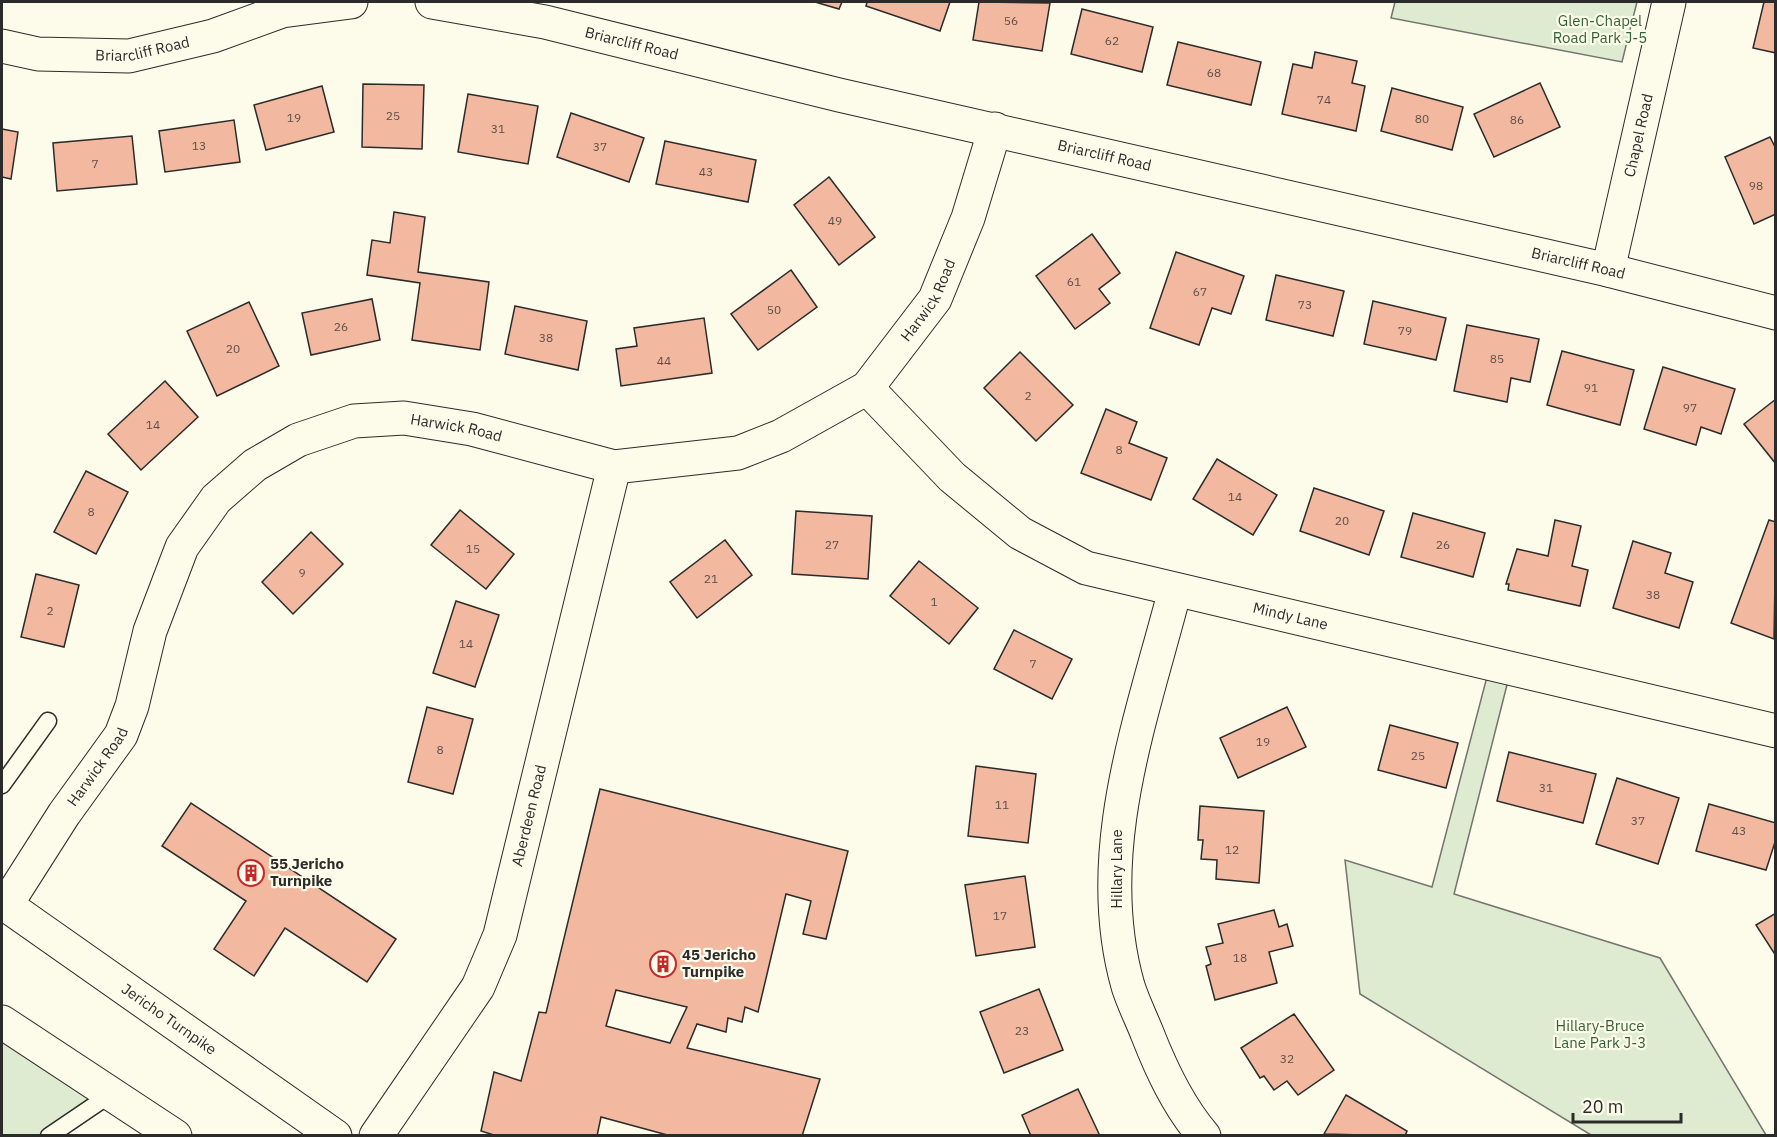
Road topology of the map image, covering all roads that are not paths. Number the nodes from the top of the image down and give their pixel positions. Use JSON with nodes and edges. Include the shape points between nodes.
{"nodes":[{"id":1,"x":351,"y":2,"type":"edge"},
{"id":2,"x":432,"y":2,"type":"edge"},
{"id":3,"x":1669,"y":2,"type":"edge"},
{"id":4,"x":2,"y":46,"type":"edge"},
{"id":5,"x":995,"y":129,"type":"junction"},
{"id":6,"x":1608,"y":270,"type":"junction"},
{"id":7,"x":1776,"y":313,"type":"edge"},
{"id":8,"x":867,"y":388,"type":"junction"},
{"id":9,"x":614,"y":467,"type":"junction"},
{"id":10,"x":1175,"y":590,"type":"junction"},
{"id":11,"x":48,"y":721,"type":"dead end"},
{"id":12,"x":1776,"y":731,"type":"edge"},
{"id":13,"x":2,"y":785,"type":"edge"},
{"id":14,"x":4,"y":904,"type":"edge"},
{"id":15,"x":2,"y":1022,"type":"edge"},
{"id":16,"x":111,"y":1094,"type":"junction"},
{"id":17,"x":49,"y":1136,"type":"edge"},
{"id":18,"x":175,"y":1136,"type":"edge"},
{"id":19,"x":335,"y":1136,"type":"edge"},
{"id":20,"x":376,"y":1136,"type":"edge"},
{"id":21,"x":1204,"y":1136,"type":"edge"}],
"edges":[{"from":1,"to":4,"type":"street","name":"Briarcliff Road","via":[[282,11],[213,36],[129,56],[38,54]]},
{"from":2,"to":5,"type":"street","name":"Briarcliff Road","via":[[545,22],[839,95]]},
{"from":3,"to":6,"type":"street","name":"Chapel Road"},
{"from":5,"to":6,"type":"street","name":"Briarcliff Road"},
{"from":5,"to":8,"type":"street","name":"Harwick Road","via":[[968,218],[935,299]]},
{"from":6,"to":7,"type":"street","name":"Briarcliff Road"},
{"from":8,"to":9,"type":"street","name":"Harwick Road","via":[[781,436],[738,453]]},
{"from":8,"to":10,"type":"street","name":"Mindy Lane","via":[[952,477],[1020,533],[1086,568]]},
{"from":9,"to":14,"type":"street","name":"Harwick Road","via":[[472,429],[404,418],[354,421],[298,440],[255,465],[216,499],[183,547],[150,631],[121,735]]},
{"from":9,"to":20,"type":"street","name":"Aberdeen Road","via":[[500,935],[477,987]]},
{"from":10,"to":12,"type":"street","name":"Mindy Lane"},
{"from":10,"to":21,"type":"street","name":"Hillary Lane","via":[[1120,802],[1115,848],[1117,926],[1128,986],[1162,1072]]},
{"from":11,"to":13,"type":"lane"},
{"from":14,"to":19,"type":"street","name":"Jericho Turnpike"},
{"from":15,"to":16,"type":"street"},
{"from":16,"to":17,"type":"lane"},
{"from":16,"to":18,"type":"street"}]}
